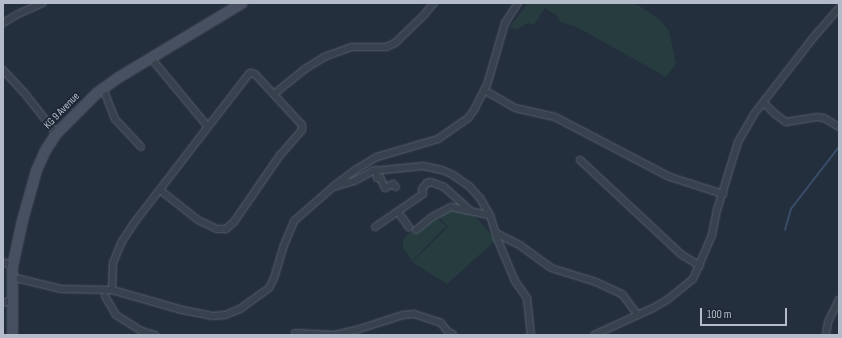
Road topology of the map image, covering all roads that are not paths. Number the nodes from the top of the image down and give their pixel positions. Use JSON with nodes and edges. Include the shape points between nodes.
{"nodes":[{"id":1,"x":43,"y":3,"type":"edge"},
{"id":2,"x":241,"y":3,"type":"edge"},
{"id":3,"x":434,"y":3,"type":"edge"},
{"id":4,"x":518,"y":3,"type":"edge"},
{"id":5,"x":839,"y":8,"type":"edge"},
{"id":6,"x":3,"y":23,"type":"edge"},
{"id":7,"x":151,"y":58,"type":"junction"},
{"id":8,"x":3,"y":70,"type":"edge"},
{"id":9,"x":104,"y":88,"type":"junction"},
{"id":10,"x":484,"y":90,"type":"junction"},
{"id":11,"x":274,"y":94,"type":"junction"},
{"id":12,"x":764,"y":103,"type":"junction"},
{"id":13,"x":208,"y":127,"type":"junction"},
{"id":14,"x":839,"y":128,"type":"edge"},
{"id":15,"x":56,"y":133,"type":"junction"},
{"id":16,"x":141,"y":147,"type":"dead end"},
{"id":17,"x":580,"y":160,"type":"dead end"},
{"id":18,"x":376,"y":170,"type":"junction"},
{"id":19,"x":333,"y":187,"type":"junction"},
{"id":20,"x":396,"y":187,"type":"dead end"},
{"id":21,"x":160,"y":190,"type":"junction"},
{"id":22,"x":723,"y":194,"type":"junction"},
{"id":23,"x":471,"y":211,"type":"junction"},
{"id":24,"x":398,"y":212,"type":"junction"},
{"id":25,"x":490,"y":214,"type":"junction"},
{"id":26,"x":375,"y":227,"type":"dead end"},
{"id":27,"x":409,"y":227,"type":"dead end"},
{"id":28,"x":416,"y":230,"type":"dead end"},
{"id":29,"x":496,"y":233,"type":"junction"},
{"id":30,"x":3,"y":262,"type":"edge"},
{"id":31,"x":12,"y":266,"type":"junction"},
{"id":32,"x":700,"y":266,"type":"junction"},
{"id":33,"x":12,"y":277,"type":"junction"},
{"id":34,"x":112,"y":290,"type":"junction"},
{"id":35,"x":104,"y":296,"type":"dead end"},
{"id":36,"x":839,"y":300,"type":"edge"},
{"id":37,"x":7,"y":301,"type":"edge"},
{"id":38,"x":638,"y":315,"type":"junction"},
{"id":39,"x":296,"y":333,"type":"dead end"},
{"id":40,"x":453,"y":334,"type":"edge"},
{"id":41,"x":12,"y":335,"type":"edge"},
{"id":42,"x":155,"y":335,"type":"edge"},
{"id":43,"x":531,"y":335,"type":"edge"},
{"id":44,"x":594,"y":335,"type":"edge"},
{"id":45,"x":826,"y":335,"type":"edge"}],
"edges":[{"from":1,"to":6,"type":"street"},
{"from":2,"to":7,"type":"main road","name":"KG 9 Avenue"},
{"from":3,"to":11,"type":"street","via":[[394,43],[386,47],[352,47],[324,57],[304,69]]},
{"from":4,"to":10,"type":"street","via":[[505,23],[494,65]]},
{"from":5,"to":12,"type":"street"},
{"from":7,"to":9,"type":"main road","name":"KG 9 Avenue"},
{"from":7,"to":13,"type":"street"},
{"from":8,"to":15,"type":"street"},
{"from":9,"to":15,"type":"main road","name":"KG 9 Avenue"},
{"from":9,"to":16,"type":"street","via":[[115,119]]},
{"from":10,"to":19,"type":"street","via":[[474,110],[438,139],[377,158],[355,170]]},
{"from":10,"to":22,"type":"street","via":[[515,108],[555,117],[670,177]]},
{"from":11,"to":13,"type":"street","via":[[256,74],[250,73]]},
{"from":11,"to":21,"type":"street","via":[[302,125],[302,130],[280,155],[230,227],[223,230],[210,227],[182,209]]},
{"from":12,"to":14,"type":"street","via":[[786,122],[817,117],[824,118]]},
{"from":12,"to":22,"type":"street","via":[[754,114],[738,142]]},
{"from":13,"to":21,"type":"street"},
{"from":15,"to":31,"type":"main road","name":"KG 9 Avenue","via":[[36,170]]},
{"from":17,"to":32,"type":"street","via":[[682,255]]},
{"from":18,"to":19,"type":"street","via":[[354,181]]},
{"from":18,"to":20,"type":"street","via":[[377,178],[380,177],[385,188],[392,184]]},
{"from":18,"to":25,"type":"street","via":[[423,166],[442,170],[470,188]]},
{"from":19,"to":34,"type":"street","via":[[294,221],[269,288],[240,309],[225,315],[212,316]]},
{"from":21,"to":34,"type":"street","via":[[134,223],[116,252]]},
{"from":22,"to":32,"type":"street"},
{"from":23,"to":24,"type":"street","via":[[449,191],[431,182],[426,183],[422,189],[423,194]]},
{"from":23,"to":25,"type":"street"},
{"from":23,"to":28,"type":"street","via":[[451,207],[432,217]]},
{"from":24,"to":26,"type":"street"},
{"from":24,"to":27,"type":"street"},
{"from":25,"to":29,"type":"street"},
{"from":29,"to":38,"type":"street","via":[[521,246],[551,268],[596,282],[622,294]]},
{"from":29,"to":43,"type":"street","via":[[515,281],[527,298]]},
{"from":30,"to":31,"type":"street"},
{"from":31,"to":33,"type":"main road","name":"KG 9 Avenue"},
{"from":32,"to":38,"type":"street","via":[[688,284],[667,300]]},
{"from":33,"to":34,"type":"street","via":[[61,289]]},
{"from":33,"to":37,"type":"main road","name":"KG 9 Avenue"},
{"from":35,"to":42,"type":"street","via":[[116,315],[142,331]]},
{"from":36,"to":45,"type":"street","via":[[828,322]]},
{"from":37,"to":41,"type":"main road","name":"KG 9 Avenue"},
{"from":38,"to":44,"type":"street"},
{"from":39,"to":40,"type":"street","via":[[334,335],[414,314],[440,323]]}]}
